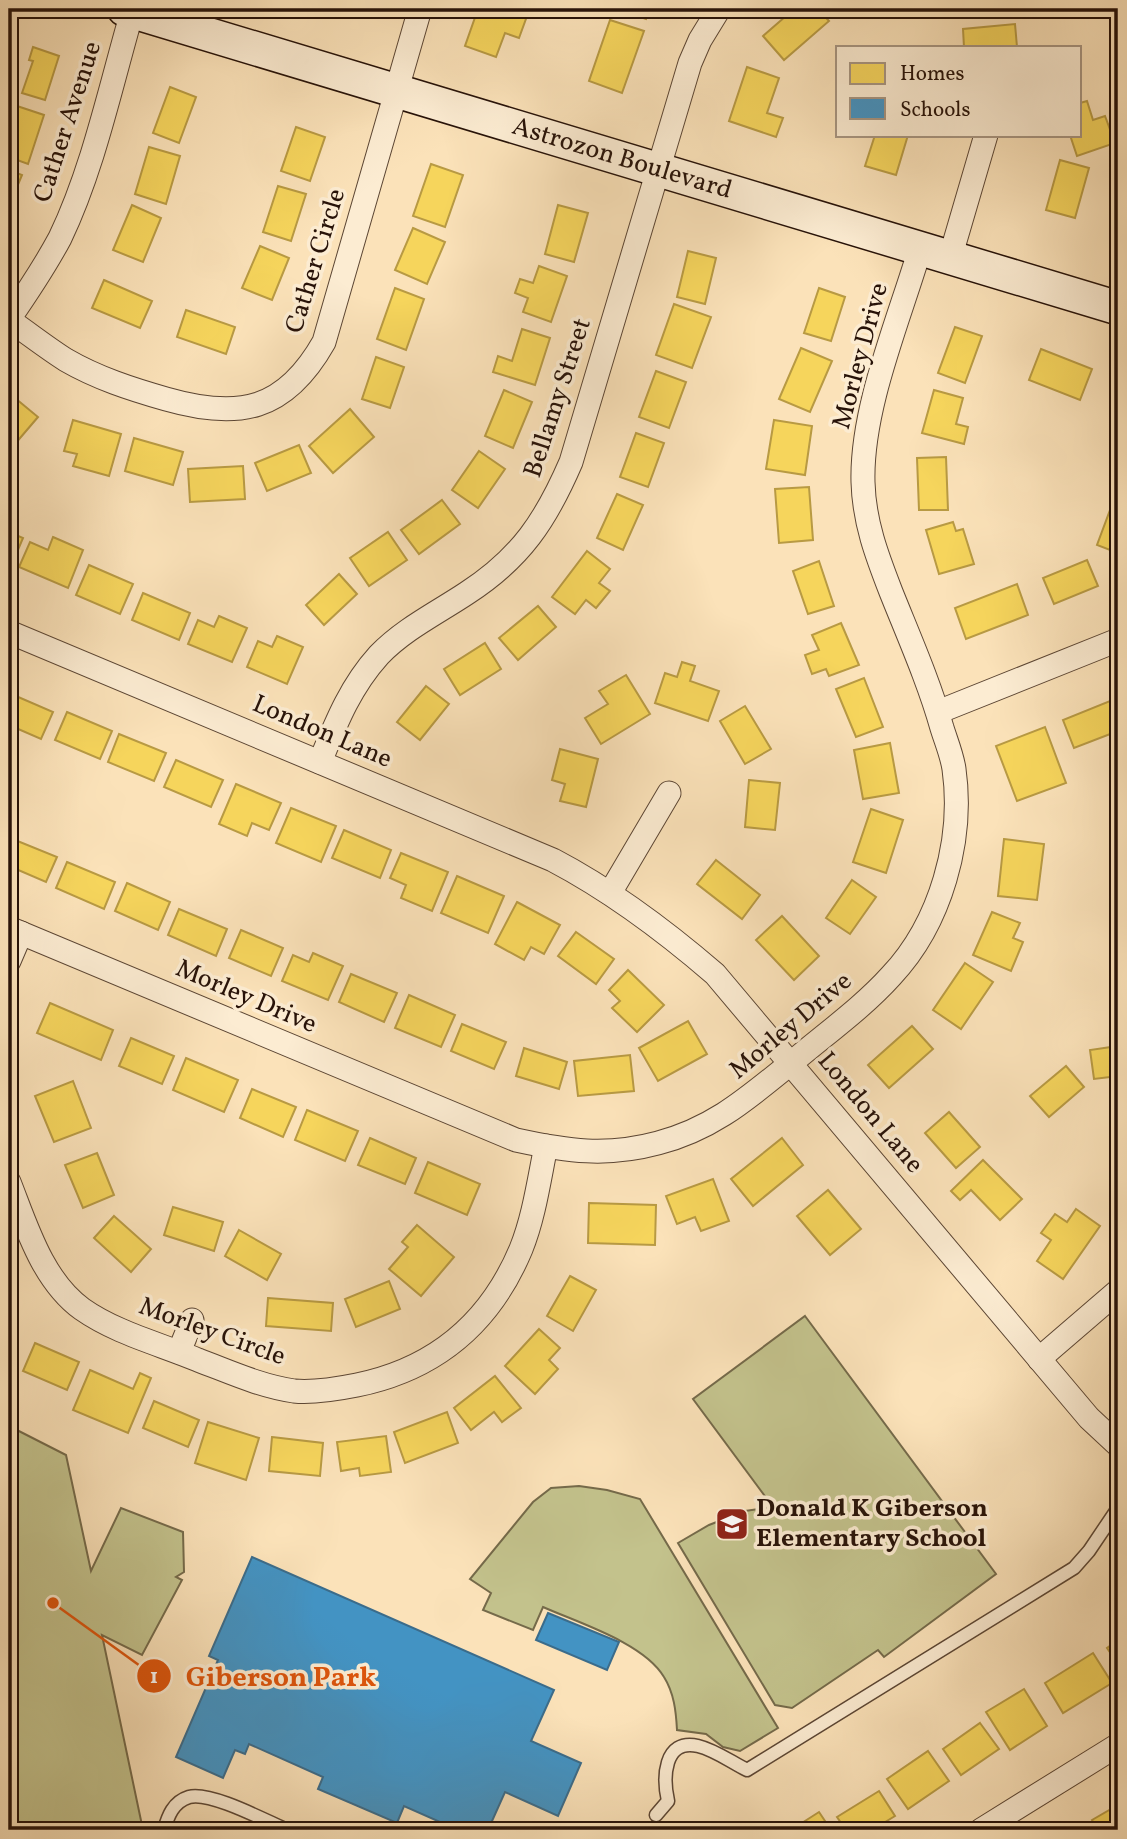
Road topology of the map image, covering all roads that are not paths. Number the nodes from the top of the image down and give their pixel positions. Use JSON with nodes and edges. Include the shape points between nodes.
{"nodes":[{"id":1,"x":421,"y":9,"type":"edge"},
{"id":2,"x":719,"y":9,"type":"edge"},
{"id":3,"x":130,"y":10,"type":"edge"},
{"id":4,"x":396,"y":89,"type":"junction"},
{"id":5,"x":986,"y":136,"type":"edge"},
{"id":6,"x":659,"y":170,"type":"junction"},
{"id":7,"x":935,"y":253,"type":"junction"},
{"id":8,"x":1118,"y":308,"type":"edge"},
{"id":9,"x":9,"y":320,"type":"edge"},
{"id":10,"x":9,"y":632,"type":"edge"},
{"id":11,"x":1118,"y":640,"type":"edge"},
{"id":12,"x":938,"y":712,"type":"junction"},
{"id":13,"x":320,"y":762,"type":"junction"},
{"id":14,"x":669,"y":793,"type":"dead end"},
{"id":15,"x":610,"y":892,"type":"junction"},
{"id":16,"x":15,"y":930,"type":"edge"},
{"id":17,"x":9,"y":961,"type":"edge"},
{"id":18,"x":791,"y":1063,"type":"junction"},
{"id":19,"x":546,"y":1146,"type":"junction"},
{"id":20,"x":9,"y":1182,"type":"edge"},
{"id":21,"x":17,"y":1225,"type":"edge"},
{"id":22,"x":1118,"y":1291,"type":"edge"},
{"id":23,"x":192,"y":1320,"type":"dead end"},
{"id":24,"x":179,"y":1352,"type":"junction"},
{"id":25,"x":1039,"y":1359,"type":"junction"},
{"id":26,"x":1118,"y":1446,"type":"edge"},
{"id":27,"x":1118,"y":1508,"type":"edge"},
{"id":28,"x":1118,"y":1745,"type":"edge"},
{"id":29,"x":656,"y":1815,"type":"dead end"},
{"id":30,"x":164,"y":1830,"type":"edge"},
{"id":31,"x":287,"y":1830,"type":"edge"},
{"id":32,"x":981,"y":1830,"type":"edge"}],
"edges":[{"from":1,"to":4,"type":"street","name":"Cather Circle"},
{"from":2,"to":6,"type":"street","name":"Bellamy Street","via":[[690,63]]},
{"from":3,"to":4,"type":"main road","name":"Astrozon Boulevard"},
{"from":3,"to":9,"type":"street","name":"Cather Avenue","via":[[83,181],[60,237]]},
{"from":4,"to":6,"type":"main road","name":"Astrozon Boulevard"},
{"from":4,"to":9,"type":"street","name":"Cather Circle","via":[[324,342],[310,367],[291,386],[247,407],[197,408],[96,375]]},
{"from":5,"to":7,"type":"street","name":"Morley Drive"},
{"from":6,"to":7,"type":"main road","name":"Astrozon Boulevard"},
{"from":6,"to":13,"type":"street","name":"Bellamy Street","via":[[571,462],[541,522],[499,569],[382,653],[344,704]]},
{"from":7,"to":8,"type":"main road","name":"Astrozon Boulevard"},
{"from":7,"to":12,"type":"street","name":"Morley Drive","via":[[871,414],[863,480],[864,512],[873,547]]},
{"from":10,"to":13,"type":"street","name":"London Lane"},
{"from":11,"to":12,"type":"street"},
{"from":12,"to":18,"type":"street","name":"Morley Drive","via":[[954,766],[956,796],[950,860],[929,922],[893,974]]},
{"from":13,"to":15,"type":"street","name":"London Lane","via":[[553,860]]},
{"from":14,"to":15,"type":"street"},
{"from":15,"to":18,"type":"street","name":"London Lane","via":[[715,974]]},
{"from":16,"to":17,"type":"street"},
{"from":16,"to":19,"type":"street","name":"Morley Drive","via":[[489,1130]]},
{"from":18,"to":19,"type":"street","name":"Morley Drive","via":[[749,1099],[690,1133],[623,1150],[584,1153]]},
{"from":18,"to":25,"type":"street","name":"London Lane"},
{"from":19,"to":24,"type":"street","name":"Morley Circle","via":[[533,1211],[506,1281],[488,1309],[422,1365],[383,1380],[297,1391],[260,1384]]},
{"from":20,"to":21,"type":"street","name":"Morley Circle"},
{"from":21,"to":24,"type":"street","name":"Morley Circle","via":[[80,1308]]},
{"from":22,"to":25,"type":"street"},
{"from":23,"to":24,"type":"street"},
{"from":25,"to":26,"type":"street","name":"London Lane"},
{"from":27,"to":29,"type":"lane","via":[[1074,1568],[747,1770],[697,1746],[678,1749],[667,1762],[664,1783],[668,1801]]},
{"from":28,"to":32,"type":"street"},
{"from":30,"to":31,"type":"lane","via":[[178,1802],[202,1796]]}]}
